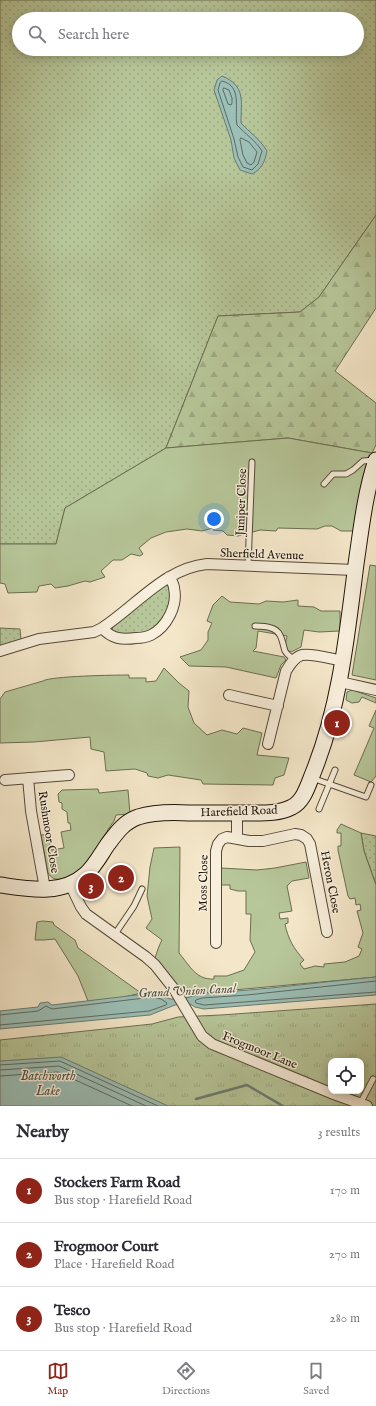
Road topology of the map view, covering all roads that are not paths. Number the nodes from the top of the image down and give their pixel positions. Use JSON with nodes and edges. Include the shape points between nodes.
{"nodes":[{"id":1,"x":376,"y":460,"type":"edge"},
{"id":2,"x":252,"y":462,"type":"dead end"},
{"id":3,"x":324,"y":484,"type":"dead end"},
{"id":4,"x":248,"y":566,"type":"junction"},
{"id":5,"x":355,"y":570,"type":"junction"},
{"id":6,"x":169,"y":577,"type":"junction"},
{"id":7,"x":255,"y":626,"type":"dead end"},
{"id":8,"x":102,"y":628,"type":"junction"},
{"id":9,"x":0,"y":651,"type":"edge"},
{"id":10,"x":294,"y":660,"type":"junction"},
{"id":11,"x":343,"y":661,"type":"junction"},
{"id":12,"x":340,"y":682,"type":"junction"},
{"id":13,"x":376,"y":690,"type":"edge"},
{"id":14,"x":229,"y":695,"type":"dead end"},
{"id":15,"x":278,"y":706,"type":"junction"},
{"id":16,"x":268,"y":744,"type":"dead end"},
{"id":17,"x":335,"y":770,"type":"dead end"},
{"id":18,"x":69,"y":775,"type":"dead end"},
{"id":19,"x":28,"y":778,"type":"junction"},
{"id":20,"x":311,"y":778,"type":"junction"},
{"id":21,"x":5,"y":780,"type":"dead end"},
{"id":22,"x":330,"y":784,"type":"junction"},
{"id":23,"x":370,"y":784,"type":"dead end"},
{"id":24,"x":319,"y":810,"type":"dead end"},
{"id":25,"x":237,"y":813,"type":"junction"},
{"id":26,"x":237,"y":838,"type":"junction"},
{"id":27,"x":70,"y":884,"type":"junction"},
{"id":28,"x":0,"y":885,"type":"edge"},
{"id":29,"x":45,"y":889,"type":"junction"},
{"id":30,"x":142,"y":889,"type":"dead end"},
{"id":31,"x":327,"y":932,"type":"dead end"},
{"id":32,"x":114,"y":934,"type":"junction"},
{"id":33,"x":216,"y":943,"type":"dead end"},
{"id":34,"x":373,"y":1079,"type":"dead end"},
{"id":35,"x":363,"y":1105,"type":"edge"}],
"edges":[{"from":1,"to":3,"type":"lane","via":[[363,461],[346,474],[333,474]]},
{"from":1,"to":5,"type":"street","name":"Harefield Road"},
{"from":2,"to":4,"type":"lane","name":"Juniper Close"},
{"from":4,"to":5,"type":"street","name":"Sherfield Avenue"},
{"from":4,"to":6,"type":"street","name":"Sherfield Avenue","via":[[196,565]]},
{"from":5,"to":11,"type":"street","name":"Harefield Road"},
{"from":6,"to":8,"type":"street","name":"Sherfield Avenue"},
{"from":6,"to":8,"type":"street","via":[[174,585],[175,596],[171,612],[166,622],[151,636],[119,639],[112,637]]},
{"from":7,"to":10,"type":"lane","via":[[277,631],[285,650]]},
{"from":8,"to":9,"type":"street","name":"Sherfield Avenue","via":[[94,632],[40,639]]},
{"from":10,"to":11,"type":"street","via":[[302,655],[310,655]]},
{"from":10,"to":15,"type":"street","via":[[286,671]]},
{"from":11,"to":12,"type":"street","name":"Harefield Road"},
{"from":12,"to":13,"type":"street"},
{"from":12,"to":20,"type":"street","name":"Harefield Road"},
{"from":14,"to":15,"type":"street"},
{"from":15,"to":16,"type":"street"},
{"from":17,"to":22,"type":"lane"},
{"from":18,"to":19,"type":"street","name":"Rushmoor Close"},
{"from":19,"to":21,"type":"street","name":"Rushmoor Close"},
{"from":19,"to":29,"type":"street","name":"Rushmoor Close","via":[[31,811]]},
{"from":20,"to":22,"type":"lane"},
{"from":20,"to":25,"type":"street","name":"Harefield Road","via":[[302,799],[291,808],[271,812]]},
{"from":22,"to":23,"type":"lane","via":[[366,797]]},
{"from":22,"to":24,"type":"lane"},
{"from":25,"to":26,"type":"street"},
{"from":25,"to":27,"type":"street","name":"Harefield Road","via":[[162,813],[135,818],[121,826],[92,868]]},
{"from":26,"to":31,"type":"street","name":"Heron Close","via":[[263,841],[294,834],[307,839]]},
{"from":26,"to":33,"type":"street","name":"Moss Close","via":[[222,839],[216,851]]},
{"from":27,"to":29,"type":"street","name":"Harefield Road"},
{"from":27,"to":32,"type":"street","name":"Frogmoor Lane","via":[[86,914]]},
{"from":28,"to":29,"type":"street","name":"Harefield Road"},
{"from":30,"to":32,"type":"lane","via":[[134,906]]},
{"from":32,"to":35,"type":"street","name":"Frogmoor Lane","via":[[155,965],[174,989],[202,1036],[212,1044]]},
{"from":34,"to":35,"type":"lane"}]}
